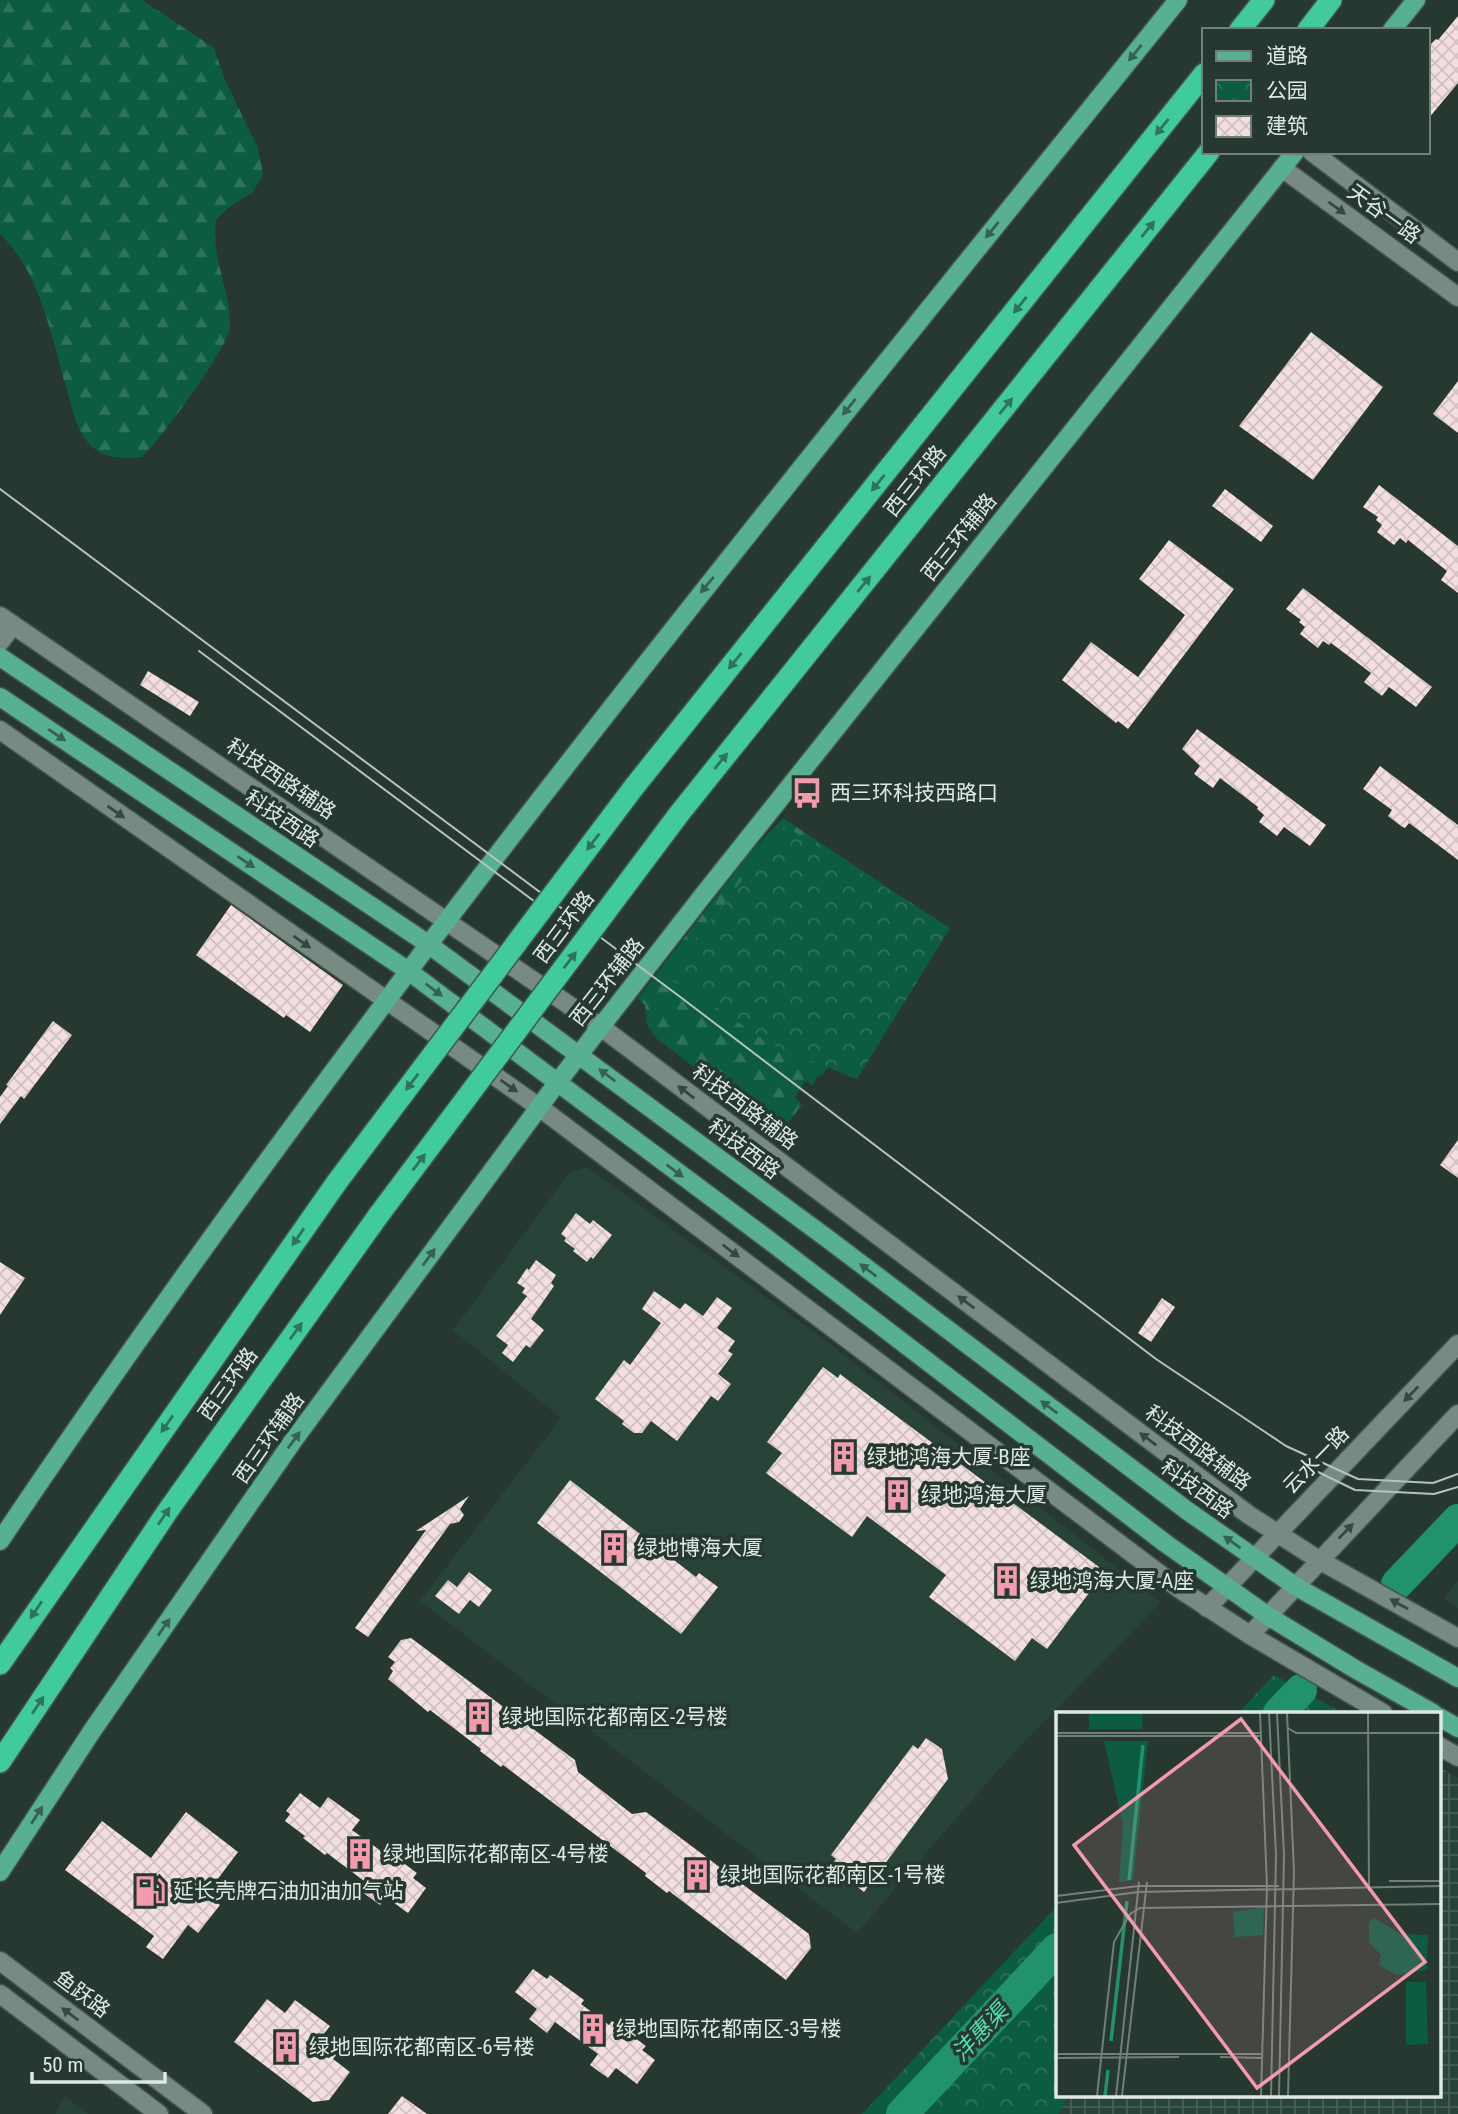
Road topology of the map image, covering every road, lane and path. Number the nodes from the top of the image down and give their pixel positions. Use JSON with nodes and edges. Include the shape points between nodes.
{"nodes":[{"id":1,"x":1178,"y":0,"type":"edge"},
{"id":2,"x":1264,"y":0,"type":"edge"},
{"id":3,"x":1331,"y":0,"type":"edge"},
{"id":4,"x":1416,"y":0,"type":"edge"},
{"id":5,"x":1242,"y":28,"type":"edge"},
{"id":6,"x":1310,"y":28,"type":"edge"},
{"id":7,"x":1394,"y":28,"type":"edge"},
{"id":8,"x":1202,"y":77,"type":"edge"},
{"id":9,"x":1207,"y":154,"type":"edge"},
{"id":10,"x":1293,"y":154,"type":"edge"},
{"id":11,"x":1315,"y":154,"type":"edge"},
{"id":12,"x":1282,"y":168,"type":"junction"},
{"id":13,"x":1458,"y":261,"type":"edge"},
{"id":14,"x":1458,"y":298,"type":"edge"},
{"id":15,"x":6,"y":621,"type":"edge"},
{"id":16,"x":0,"y":642,"type":"edge"},
{"id":17,"x":0,"y":657,"type":"edge"},
{"id":18,"x":0,"y":697,"type":"edge"},
{"id":19,"x":0,"y":730,"type":"edge"},
{"id":20,"x":446,"y":920,"type":"junction"},
{"id":21,"x":428,"y":944,"type":"junction"},
{"id":22,"x":407,"y":970,"type":"junction"},
{"id":23,"x":385,"y":1000,"type":"junction"},
{"id":24,"x":600,"y":1027,"type":"junction"},
{"id":25,"x":579,"y":1054,"type":"junction"},
{"id":26,"x":557,"y":1083,"type":"junction"},
{"id":27,"x":539,"y":1107,"type":"junction"},
{"id":28,"x":1458,"y":1344,"type":"edge"},
{"id":29,"x":1458,"y":1414,"type":"edge"},
{"id":30,"x":1277,"y":1534,"type":"junction"},
{"id":31,"x":0,"y":1541,"type":"edge"},
{"id":32,"x":1254,"y":1558,"type":"junction"},
{"id":33,"x":1319,"y":1560,"type":"junction"},
{"id":34,"x":1295,"y":1586,"type":"junction"},
{"id":35,"x":1227,"y":1587,"type":"junction"},
{"id":36,"x":1208,"y":1608,"type":"junction"},
{"id":37,"x":1268,"y":1616,"type":"junction"},
{"id":38,"x":1250,"y":1635,"type":"junction"},
{"id":39,"x":1458,"y":1638,"type":"edge"},
{"id":40,"x":0,"y":1664,"type":"edge"},
{"id":41,"x":1458,"y":1678,"type":"edge"},
{"id":42,"x":1381,"y":1712,"type":"edge"},
{"id":43,"x":1431,"y":1712,"type":"edge"},
{"id":44,"x":1440,"y":1718,"type":"edge"},
{"id":45,"x":1458,"y":1727,"type":"edge"},
{"id":46,"x":1440,"y":1747,"type":"edge"},
{"id":47,"x":1458,"y":1757,"type":"edge"},
{"id":48,"x":0,"y":1762,"type":"edge"},
{"id":49,"x":0,"y":1872,"type":"edge"},
{"id":50,"x":0,"y":1961,"type":"edge"},
{"id":51,"x":0,"y":1994,"type":"edge"},
{"id":52,"x":159,"y":2114,"type":"edge"},
{"id":53,"x":203,"y":2114,"type":"edge"}],
"edges":[{"from":1,"to":20,"type":"main road","one_way":true,"via":[[690,605]]},
{"from":2,"to":5,"type":"highway"},
{"from":3,"to":6,"type":"highway"},
{"from":4,"to":7,"type":"main road"},
{"from":8,"to":40,"type":"highway","name":"西三环路","one_way":true,"bridge":true,"via":[[634,787],[337,1182]]},
{"from":48,"to":9,"type":"highway","name":"西三环路","one_way":true,"bridge":true,"via":[[167,1511],[378,1216],[678,814]]},
{"from":10,"to":12,"type":"main road","name":"西三环辅路"},
{"from":11,"to":13,"type":"street","name":"天谷一路"},
{"from":12,"to":14,"type":"street","name":"天谷一路","one_way":true},
{"from":12,"to":24,"type":"main road","name":"西三环辅路"},
{"from":15,"to":16,"type":"street"},
{"from":15,"to":20,"type":"street","name":"科技西路辅路"},
{"from":17,"to":21,"type":"main road","name":"科技西路"},
{"from":18,"to":22,"type":"main road","one_way":true},
{"from":19,"to":23,"type":"street","one_way":true},
{"from":20,"to":21,"type":"main road"},
{"from":20,"to":24,"type":"street","name":"科技西路辅路"},
{"from":21,"to":22,"type":"main road"},
{"from":21,"to":25,"type":"main road","name":"科技西路"},
{"from":22,"to":23,"type":"main road"},
{"from":22,"to":26,"type":"main road","one_way":true},
{"from":23,"to":27,"type":"street","one_way":true},
{"from":23,"to":31,"type":"main road"},
{"from":24,"to":25,"type":"main road","name":"西三环辅路"},
{"from":30,"to":24,"type":"street","name":"科技西路辅路","one_way":true},
{"from":25,"to":26,"type":"main road","name":"西三环辅路"},
{"from":32,"to":25,"type":"main road","name":"科技西路","one_way":true},
{"from":26,"to":27,"type":"main road","name":"西三环辅路"},
{"from":26,"to":35,"type":"main road","one_way":true},
{"from":27,"to":36,"type":"street","one_way":true},
{"from":49,"to":27,"type":"main road","name":"西三环辅路","one_way":true,"via":[[293,1441]]},
{"from":28,"to":30,"type":"street","name":"云水一路","one_way":true},
{"from":33,"to":29,"type":"street","one_way":true},
{"from":30,"to":32,"type":"street","name":"云水一路"},
{"from":30,"to":33,"type":"street","name":"科技西路辅路"},
{"from":32,"to":34,"type":"main road","name":"科技西路"},
{"from":32,"to":35,"type":"street","name":"云水一路"},
{"from":33,"to":34,"type":"street"},
{"from":39,"to":33,"type":"street","name":"科技西路辅路","one_way":true},
{"from":34,"to":37,"type":"street"},
{"from":34,"to":41,"type":"main road","name":"科技西路"},
{"from":35,"to":36,"type":"street","name":"云水一路"},
{"from":35,"to":37,"type":"main road"},
{"from":36,"to":38,"type":"street"},
{"from":37,"to":38,"type":"street"},
{"from":37,"to":43,"type":"main road"},
{"from":38,"to":42,"type":"street"},
{"from":44,"to":45,"type":"main road"},
{"from":46,"to":47,"type":"street"},
{"from":53,"to":50,"type":"street","name":"鱼跃路","one_way":true},
{"from":51,"to":52,"type":"street"}]}
